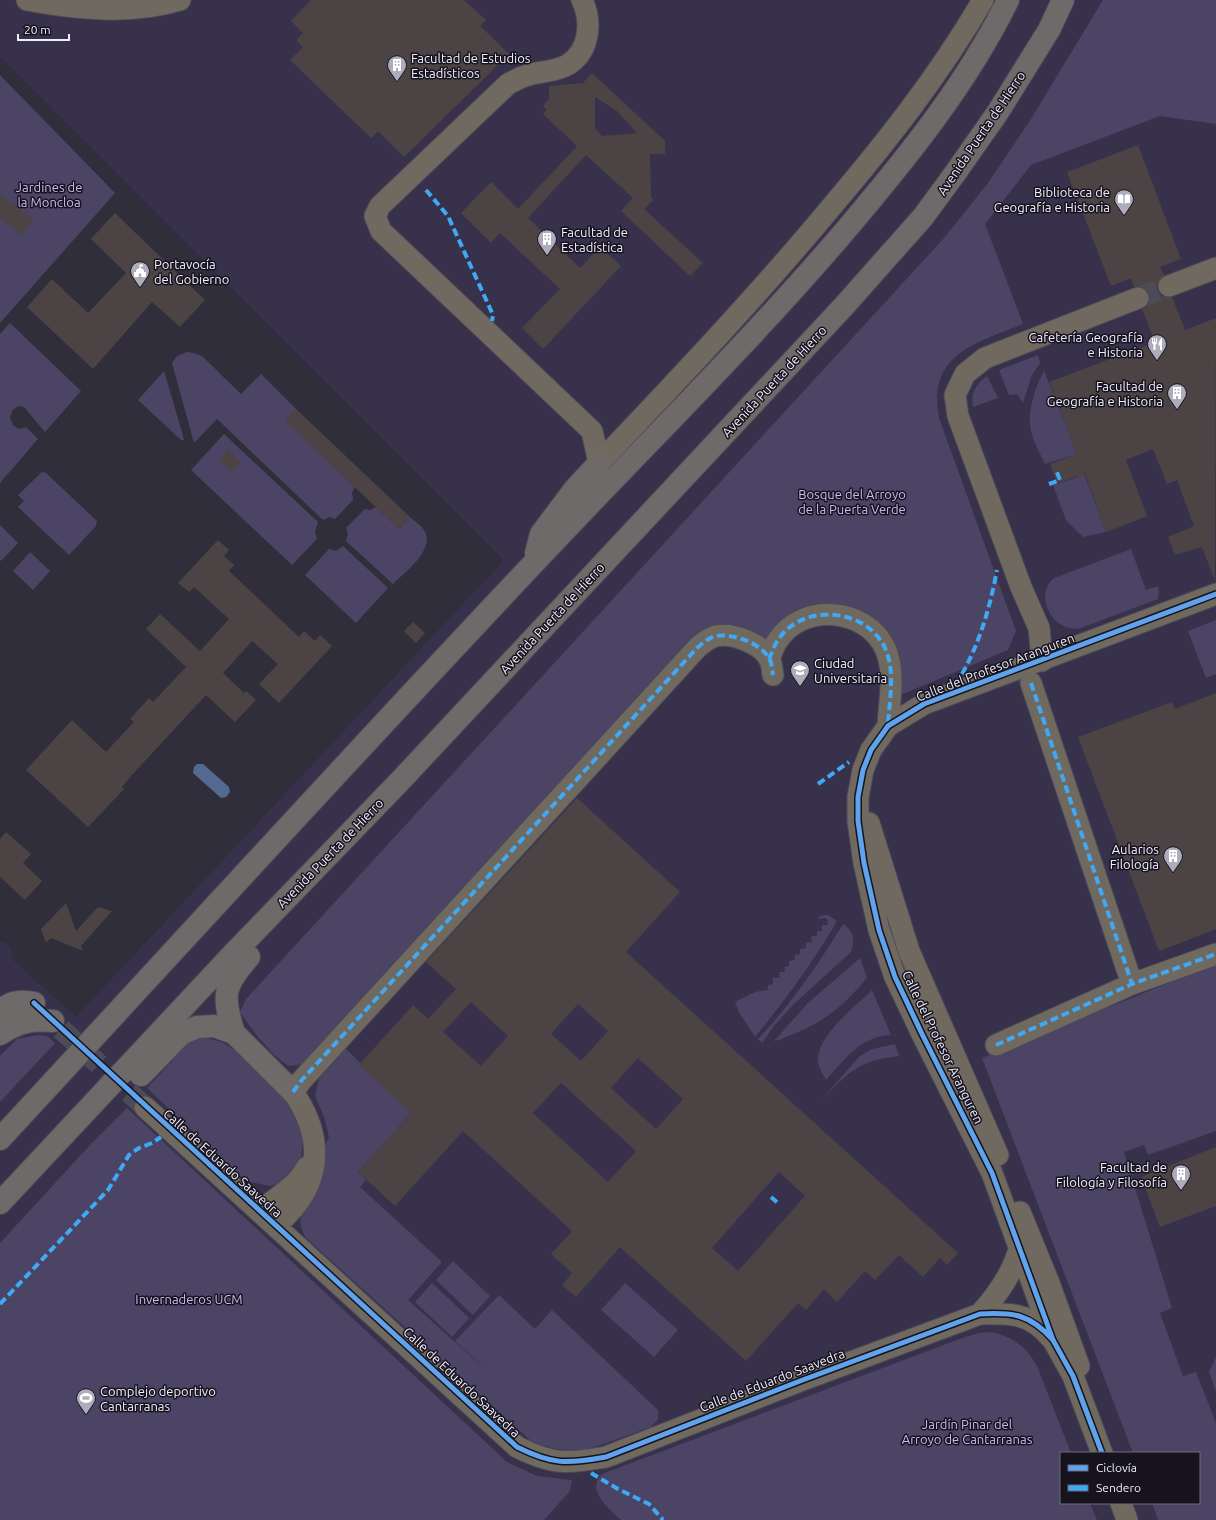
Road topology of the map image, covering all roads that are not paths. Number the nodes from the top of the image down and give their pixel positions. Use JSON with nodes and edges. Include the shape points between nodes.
{"nodes":[{"id":1,"x":27,"y":0,"type":"edge"},
{"id":2,"x":180,"y":0,"type":"edge"},
{"id":3,"x":582,"y":0,"type":"edge"},
{"id":4,"x":983,"y":0,"type":"edge"},
{"id":5,"x":1008,"y":0,"type":"edge"},
{"id":6,"x":1063,"y":0,"type":"edge"},
{"id":7,"x":1216,"y":268,"type":"edge"},
{"id":8,"x":1169,"y":286,"type":"tunnel mouth"},
{"id":9,"x":1138,"y":298,"type":"tunnel mouth"},
{"id":10,"x":631,"y":430,"type":"junction"},
{"id":11,"x":592,"y":431,"type":"junction"},
{"id":12,"x":599,"y":463,"type":"junction"},
{"id":13,"x":533,"y":564,"type":"junction"},
{"id":14,"x":1216,"y":594,"type":"edge"},
{"id":15,"x":1042,"y":660,"type":"junction"},
{"id":16,"x":1031,"y":683,"type":"dead end"},
{"id":17,"x":888,"y":726,"type":"junction"},
{"id":18,"x":862,"y":770,"type":"junction"},
{"id":19,"x":401,"y":780,"type":"junction"},
{"id":20,"x":1216,"y":954,"type":"edge"},
{"id":21,"x":1132,"y":984,"type":"junction"},
{"id":22,"x":34,"y":1003,"type":"joint"},
{"id":23,"x":0,"y":1012,"type":"edge"},
{"id":24,"x":57,"y":1025,"type":"joint"},
{"id":25,"x":234,"y":1033,"type":"junction"},
{"id":26,"x":0,"y":1034,"type":"edge"},
{"id":27,"x":996,"y":1045,"type":"dead end"},
{"id":28,"x":293,"y":1092,"type":"junction"},
{"id":29,"x":145,"y":1107,"type":"tunnel mouth"},
{"id":30,"x":26,"y":1112,"type":"junction"},
{"id":31,"x":0,"y":1123,"type":"edge"},
{"id":32,"x":0,"y":1140,"type":"edge"},
{"id":33,"x":314,"y":1148,"type":"junction"},
{"id":34,"x":0,"y":1203,"type":"edge"},
{"id":35,"x":0,"y":1211,"type":"edge"},
{"id":36,"x":260,"y":1211,"type":"junction"},
{"id":37,"x":1019,"y":1211,"type":"junction"},
{"id":38,"x":276,"y":1226,"type":"junction"},
{"id":39,"x":1019,"y":1250,"type":"junction"},
{"id":40,"x":980,"y":1314,"type":"junction"},
{"id":41,"x":1053,"y":1340,"type":"junction"},
{"id":42,"x":1089,"y":1419,"type":"junction"},
{"id":43,"x":1102,"y":1452,"type":"edge"},
{"id":44,"x":1121,"y":1504,"type":"edge"},
{"id":45,"x":1127,"y":1520,"type":"edge"}],
"edges":[{"from":1,"to":2,"type":"street","via":[[86,9],[121,9]]},
{"from":3,"to":11,"type":"street","via":[[588,21],[588,35],[584,47],[569,64],[525,76],[508,84],[380,206],[375,216],[382,231]]},
{"from":4,"to":10,"type":"street","via":[[958,43],[882,147],[784,263]]},
{"from":5,"to":13,"type":"highway","via":[[977,56],[902,163],[802,281]]},
{"from":6,"to":19,"type":"highway","name":"Avenida Puerta de Hierro","via":[[1049,30],[998,112],[923,217],[844,306]]},
{"from":7,"to":8,"type":"street"},
{"from":9,"to":15,"type":"street","name":"Calle del Profesor Aranguren","via":[[985,358],[965,374],[955,395],[958,416],[1038,628]]},
{"from":10,"to":11,"type":"street","via":[[610,433]]},
{"from":10,"to":12,"type":"street"},
{"from":11,"to":12,"type":"street"},
{"from":12,"to":13,"type":"highway","via":[[574,490],[541,534]]},
{"from":13,"to":30,"type":"highway","via":[[299,813]]},
{"from":14,"to":15,"type":"street","name":"Calle del Profesor Aranguren"},
{"from":15,"to":17,"type":"street","name":"Calle del Profesor Aranguren","via":[[924,704]]},
{"from":16,"to":21,"type":"street"},
{"from":17,"to":18,"type":"street","name":"Calle del Profesor Aranguren","via":[[871,750]]},
{"from":17,"to":28,"type":"street","via":[[892,679],[890,662],[875,634],[852,618],[834,614],[802,620],[778,639],[771,667],[751,642],[732,636],[716,636],[707,640]]},
{"from":18,"to":37,"type":"street","name":"Calle del Profesor Aranguren","via":[[865,809],[909,951],[990,1137]]},
{"from":18,"to":39,"type":"street","name":"Calle del Profesor Aranguren","via":[[858,821],[864,863],[879,930],[895,977],[992,1173]]},
{"from":19,"to":25,"type":"highway","via":[[390,805],[230,980],[226,1001]]},
{"from":19,"to":34,"type":"highway","name":"Avenida Puerta de Hierro"},
{"from":20,"to":21,"type":"street"},
{"from":21,"to":27,"type":"street"},
{"from":22,"to":23,"type":"highway","via":[[11,1003]]},
{"from":22,"to":24,"type":"street"},
{"from":24,"to":26,"type":"highway","via":[[27,1021],[16,1024]]},
{"from":25,"to":28,"type":"highway"},
{"from":25,"to":35,"type":"highway","via":[[214,1026],[204,1026],[176,1038],[42,1179],[22,1198]]},
{"from":28,"to":33,"type":"street","via":[[312,1132]]},
{"from":29,"to":36,"type":"street","name":"Calle de Eduardo Saavedra"},
{"from":30,"to":31,"type":"highway"},
{"from":30,"to":32,"type":"highway"},
{"from":33,"to":36,"type":"street","via":[[303,1176]]},
{"from":33,"to":38,"type":"street","via":[[316,1162],[312,1177],[299,1201]]},
{"from":36,"to":38,"type":"street","name":"Calle de Eduardo Saavedra"},
{"from":37,"to":39,"type":"street","name":"Calle del Profesor Aranguren","via":[[1022,1228]]},
{"from":37,"to":42,"type":"street","name":"Calle del Profesor Aranguren","via":[[1080,1367]]},
{"from":38,"to":40,"type":"street","name":"Calle de Eduardo Saavedra","via":[[516,1447],[546,1460],[562,1463],[606,1457]]},
{"from":39,"to":40,"type":"street","name":"Calle del Profesor Aranguren","via":[[1003,1287]]},
{"from":39,"to":41,"type":"street","name":"Calle del Profesor Aranguren"},
{"from":40,"to":41,"type":"street","name":"Calle de Eduardo Saavedra","via":[[1012,1314],[1024,1317],[1043,1329]]},
{"from":41,"to":42,"type":"street","name":"Calle del Profesor Aranguren","via":[[1073,1376]]},
{"from":42,"to":43,"type":"street","name":"Calle del Profesor Aranguren"},
{"from":44,"to":45,"type":"street"}]}
